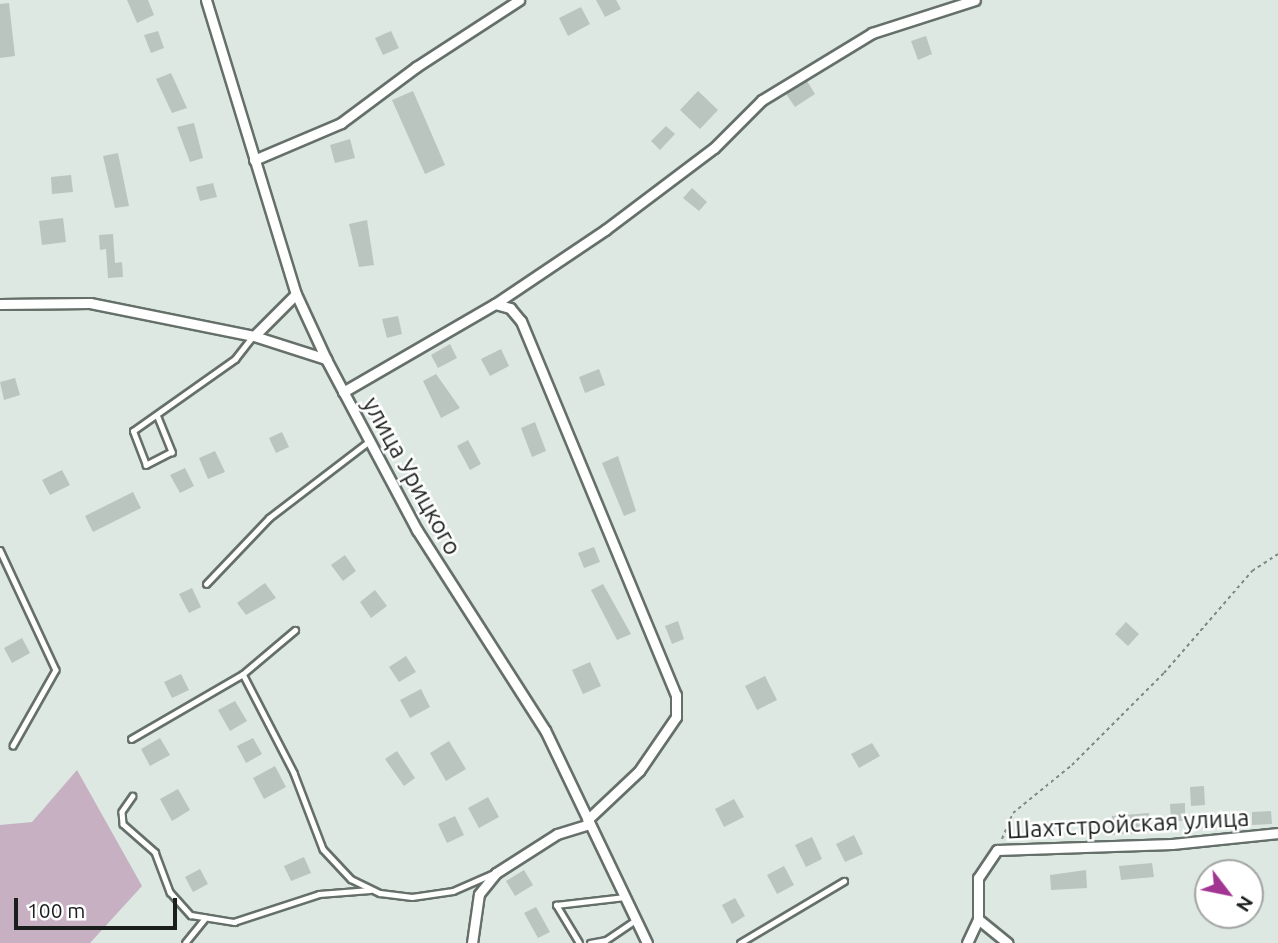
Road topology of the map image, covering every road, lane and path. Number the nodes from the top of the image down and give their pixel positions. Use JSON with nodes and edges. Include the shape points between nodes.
{"nodes":[{"id":1,"x":206,"y":0,"type":"edge"},
{"id":2,"x":519,"y":0,"type":"edge"},
{"id":3,"x":975,"y":0,"type":"edge"},
{"id":4,"x":254,"y":160,"type":"junction"},
{"id":5,"x":296,"y":294,"type":"junction"},
{"id":6,"x":0,"y":304,"type":"edge"},
{"id":7,"x":495,"y":304,"type":"junction"},
{"id":8,"x":254,"y":336,"type":"junction"},
{"id":9,"x":326,"y":359,"type":"junction"},
{"id":10,"x":343,"y":392,"type":"junction"},
{"id":11,"x":158,"y":417,"type":"junction"},
{"id":12,"x":368,"y":442,"type":"junction"},
{"id":13,"x":0,"y":550,"type":"edge"},
{"id":14,"x":1278,"y":554,"type":"edge"},
{"id":15,"x":206,"y":584,"type":"dead end"},
{"id":16,"x":295,"y":630,"type":"dead end"},
{"id":17,"x":243,"y":674,"type":"junction"},
{"id":18,"x":131,"y":739,"type":"dead end"},
{"id":19,"x":13,"y":746,"type":"dead end"},
{"id":20,"x":133,"y":796,"type":"dead end"},
{"id":21,"x":588,"y":822,"type":"junction"},
{"id":22,"x":1278,"y":833,"type":"edge"},
{"id":23,"x":997,"y":850,"type":"junction"},
{"id":24,"x":496,"y":873,"type":"junction"},
{"id":25,"x":844,"y":881,"type":"dead end"},
{"id":26,"x":374,"y":891,"type":"junction"},
{"id":27,"x":625,"y":897,"type":"junction"},
{"id":28,"x":205,"y":918,"type":"junction"},
{"id":29,"x":978,"y":919,"type":"junction"},
{"id":30,"x":636,"y":920,"type":"junction"},
{"id":31,"x":185,"y":943,"type":"edge"},
{"id":32,"x":472,"y":943,"type":"edge"},
{"id":33,"x":579,"y":943,"type":"edge"},
{"id":34,"x":590,"y":943,"type":"edge"},
{"id":35,"x":647,"y":943,"type":"edge"},
{"id":36,"x":740,"y":943,"type":"edge"},
{"id":37,"x":967,"y":943,"type":"edge"},
{"id":38,"x":1008,"y":943,"type":"edge"}],
"edges":[{"from":1,"to":4,"type":"street","name":"улица Урицкого"},
{"from":2,"to":4,"type":"street","via":[[341,123]]},
{"from":3,"to":7,"type":"street","via":[[872,33],[762,100],[714,148]]},
{"from":4,"to":5,"type":"street","name":"улица Урицкого"},
{"from":5,"to":8,"type":"street"},
{"from":5,"to":9,"type":"street","name":"улица Урицкого"},
{"from":6,"to":8,"type":"street","via":[[90,303]]},
{"from":7,"to":10,"type":"street"},
{"from":7,"to":21,"type":"street","via":[[510,308],[521,321],[676,695],[676,718],[639,771]]},
{"from":8,"to":9,"type":"street"},
{"from":8,"to":11,"type":"lane","via":[[235,359]]},
{"from":9,"to":10,"type":"street","name":"улица Урицкого"},
{"from":10,"to":12,"type":"street","name":"улица Урицкого"},
{"from":11,"to":11,"type":"lane","via":[[133,431],[146,465],[172,452]]},
{"from":12,"to":15,"type":"lane","via":[[269,518]]},
{"from":12,"to":21,"type":"street","name":"улица Урицкого","via":[[417,530],[545,730]]},
{"from":13,"to":19,"type":"lane","via":[[55,670]]},
{"from":14,"to":23,"type":"path","via":[[1252,571],[1164,674],[1072,765],[1013,813]]},
{"from":16,"to":17,"type":"lane"},
{"from":17,"to":18,"type":"lane"},
{"from":17,"to":26,"type":"lane","via":[[294,773],[323,849],[351,879]]},
{"from":20,"to":28,"type":"lane","via":[[122,812],[123,824],[155,852],[170,892],[191,915]]},
{"from":21,"to":24,"type":"street","via":[[557,834]]},
{"from":21,"to":27,"type":"street","name":"улица Урицкого"},
{"from":22,"to":23,"type":"street","name":"Шахтстройская улица","via":[[1172,844]]},
{"from":23,"to":29,"type":"street","name":"Шахтстройская улица","via":[[978,878]]},
{"from":24,"to":26,"type":"lane","via":[[440,893],[412,897]]},
{"from":24,"to":32,"type":"street","via":[[479,894]]},
{"from":25,"to":36,"type":"lane"},
{"from":26,"to":28,"type":"lane","via":[[319,894],[233,922]]},
{"from":27,"to":30,"type":"street","name":"улица Урицкого"},
{"from":27,"to":33,"type":"lane","via":[[556,905]]},
{"from":28,"to":31,"type":"lane"},
{"from":29,"to":37,"type":"street","name":"Шахтстройская улица"},
{"from":29,"to":38,"type":"street"},
{"from":30,"to":34,"type":"lane","via":[[606,940]]},
{"from":30,"to":35,"type":"street","name":"улица Урицкого"}]}
